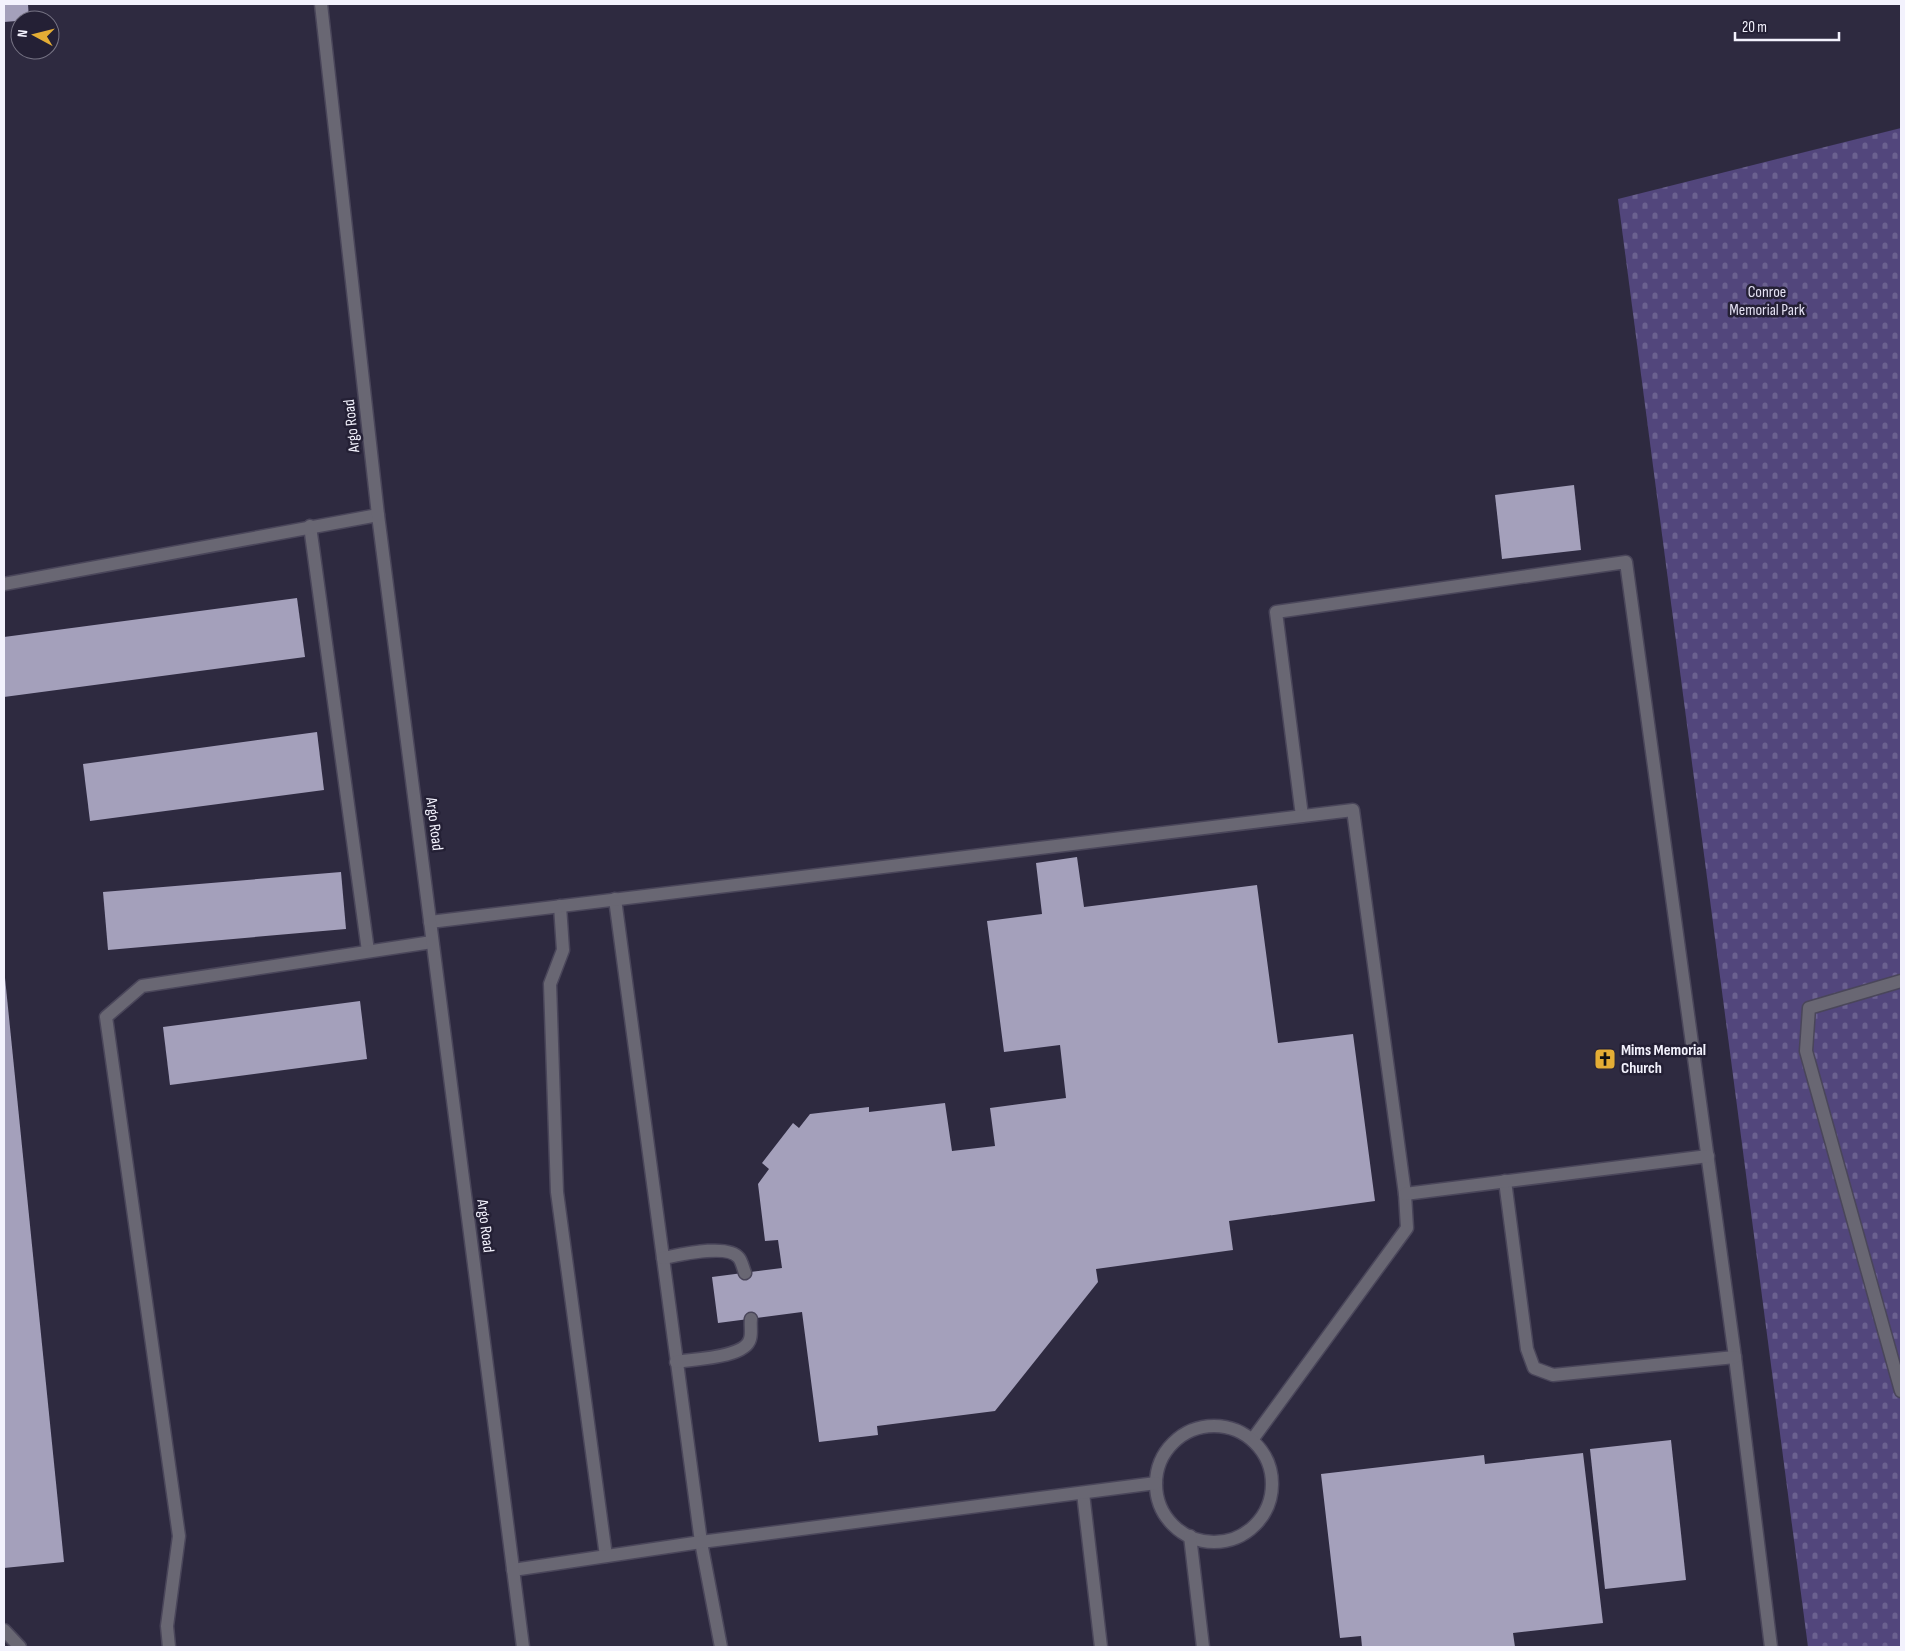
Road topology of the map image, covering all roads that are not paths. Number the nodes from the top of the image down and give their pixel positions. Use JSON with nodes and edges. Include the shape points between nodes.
{"nodes":[{"id":1,"x":321,"y":4,"type":"edge"},
{"id":2,"x":378,"y":515,"type":"junction"},
{"id":3,"x":310,"y":526,"type":"junction"},
{"id":4,"x":4,"y":584,"type":"edge"},
{"id":5,"x":1302,"y":816,"type":"junction"},
{"id":6,"x":614,"y":899,"type":"junction"},
{"id":7,"x":560,"y":906,"type":"junction"},
{"id":8,"x":430,"y":922,"type":"junction"},
{"id":9,"x":432,"y":942,"type":"junction"},
{"id":10,"x":368,"y":951,"type":"junction"},
{"id":11,"x":1901,"y":981,"type":"edge"},
{"id":12,"x":1708,"y":1156,"type":"junction"},
{"id":13,"x":1505,"y":1181,"type":"junction"},
{"id":14,"x":1405,"y":1194,"type":"junction"},
{"id":15,"x":662,"y":1258,"type":"junction"},
{"id":16,"x":745,"y":1273,"type":"dead end"},
{"id":17,"x":750,"y":1319,"type":"dead end"},
{"id":18,"x":1735,"y":1357,"type":"junction"},
{"id":19,"x":676,"y":1362,"type":"junction"},
{"id":20,"x":1901,"y":1391,"type":"edge"},
{"id":21,"x":1252,"y":1440,"type":"junction"},
{"id":22,"x":1156,"y":1483,"type":"junction"},
{"id":23,"x":1083,"y":1493,"type":"junction"},
{"id":24,"x":1190,"y":1536,"type":"junction"},
{"id":25,"x":700,"y":1542,"type":"junction"},
{"id":26,"x":606,"y":1556,"type":"junction"},
{"id":27,"x":513,"y":1570,"type":"junction"},
{"id":28,"x":4,"y":1630,"type":"edge"},
{"id":29,"x":20,"y":1647,"type":"edge"},
{"id":30,"x":169,"y":1647,"type":"edge"},
{"id":31,"x":523,"y":1647,"type":"edge"},
{"id":32,"x":721,"y":1647,"type":"edge"},
{"id":33,"x":1101,"y":1647,"type":"edge"},
{"id":34,"x":1203,"y":1647,"type":"edge"},
{"id":35,"x":1771,"y":1647,"type":"edge"}],
"edges":[{"from":1,"to":2,"type":"street","name":"Argo Road"},
{"from":2,"to":3,"type":"street"},
{"from":2,"to":8,"type":"street","name":"Argo Road"},
{"from":3,"to":4,"type":"street"},
{"from":3,"to":10,"type":"street"},
{"from":5,"to":6,"type":"street"},
{"from":5,"to":12,"type":"street","via":[[1276,612],[1626,562]]},
{"from":5,"to":14,"type":"street","via":[[1353,810]]},
{"from":6,"to":7,"type":"street"},
{"from":6,"to":15,"type":"street"},
{"from":7,"to":8,"type":"street"},
{"from":7,"to":26,"type":"street","via":[[563,950],[550,984],[557,1192]]},
{"from":8,"to":9,"type":"street","name":"Argo Road"},
{"from":9,"to":10,"type":"street"},
{"from":9,"to":27,"type":"street","name":"Argo Road"},
{"from":10,"to":30,"type":"street","via":[[142,986],[106,1016],[179,1536],[167,1626]]},
{"from":11,"to":20,"type":"street","via":[[1809,1008],[1806,1051]]},
{"from":12,"to":13,"type":"street"},
{"from":12,"to":18,"type":"street"},
{"from":13,"to":14,"type":"street"},
{"from":13,"to":18,"type":"street","via":[[1527,1349],[1534,1368],[1553,1376]]},
{"from":14,"to":21,"type":"street","via":[[1408,1228]]},
{"from":15,"to":16,"type":"street","via":[[716,1250],[729,1252],[738,1257]]},
{"from":15,"to":19,"type":"street"},
{"from":17,"to":19,"type":"street","via":[[750,1340],[742,1350]]},
{"from":18,"to":35,"type":"street"},
{"from":19,"to":25,"type":"street"},
{"from":21,"to":22,"type":"street","via":[[1222,1426],[1205,1426],[1190,1431],[1165,1452],[1158,1467]]},
{"from":21,"to":24,"type":"street","via":[[1269,1467],[1269,1500],[1262,1515],[1251,1528],[1230,1539],[1205,1541]]},
{"from":22,"to":23,"type":"street"},
{"from":22,"to":24,"type":"street","via":[[1158,1500],[1165,1515]]},
{"from":23,"to":25,"type":"street"},
{"from":23,"to":33,"type":"street"},
{"from":24,"to":34,"type":"street"},
{"from":25,"to":26,"type":"street"},
{"from":25,"to":32,"type":"street"},
{"from":26,"to":27,"type":"street"},
{"from":27,"to":31,"type":"street","name":"Argo Road"},
{"from":28,"to":29,"type":"street"}]}
